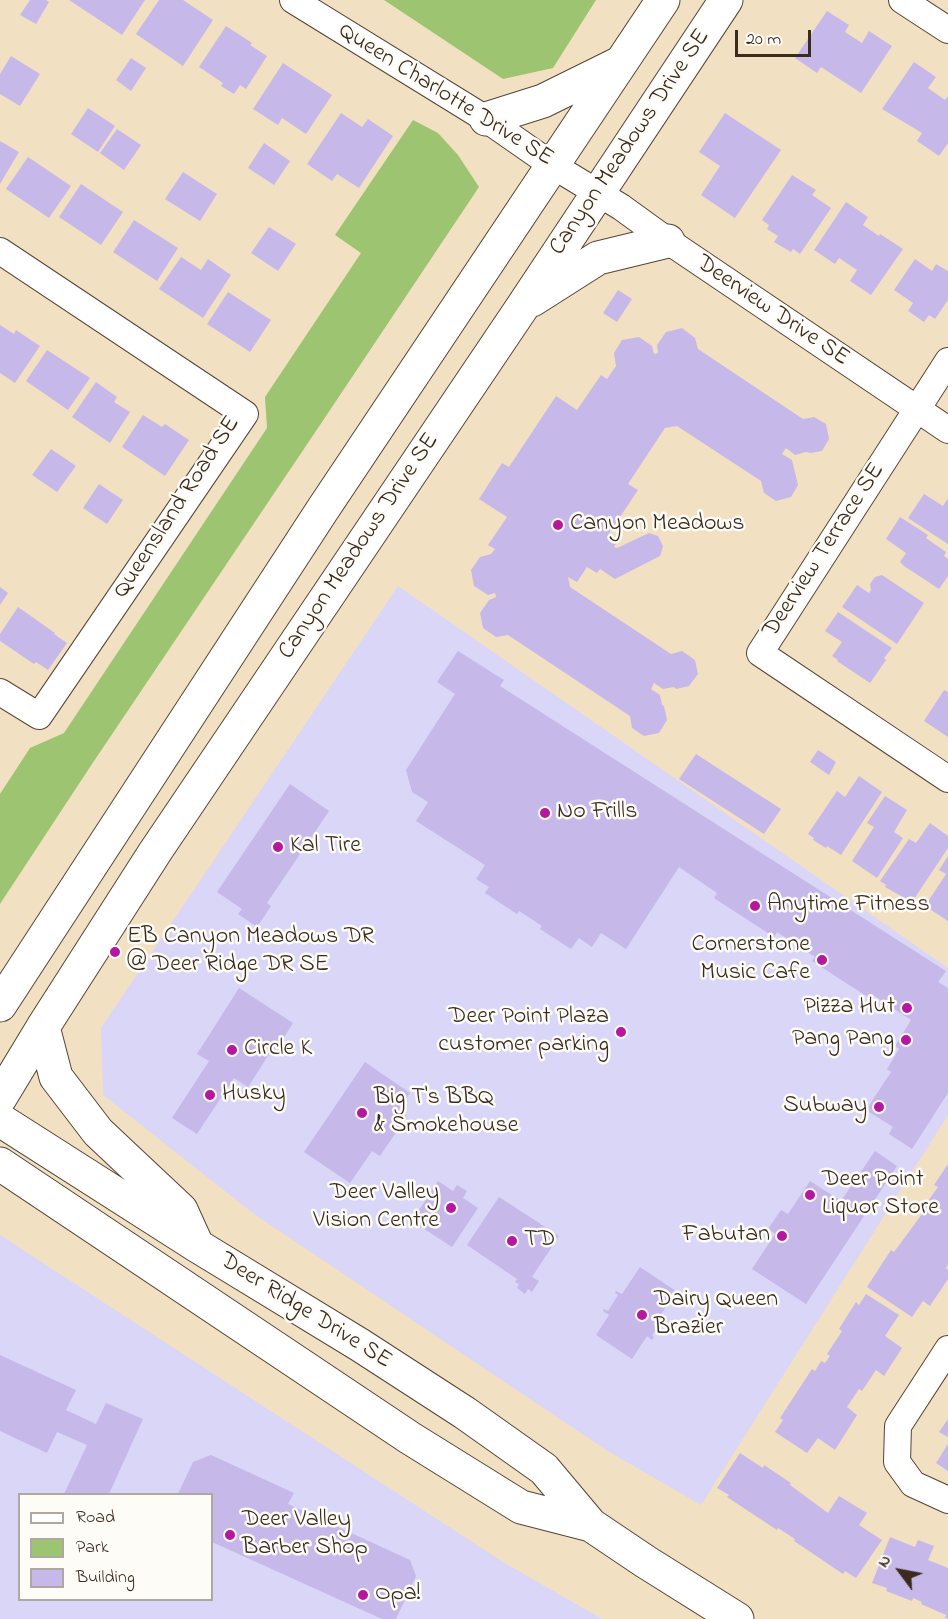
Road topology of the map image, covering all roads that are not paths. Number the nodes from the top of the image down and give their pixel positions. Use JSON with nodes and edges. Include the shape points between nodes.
{"nodes":[{"id":1,"x":293,"y":0,"type":"edge"},
{"id":2,"x":663,"y":0,"type":"edge"},
{"id":3,"x":726,"y":0,"type":"edge"},
{"id":4,"x":902,"y":0,"type":"edge"},
{"id":5,"x":948,"y":30,"type":"edge"},
{"id":6,"x":621,"y":63,"type":"junction"},
{"id":7,"x":486,"y":119,"type":"junction"},
{"id":8,"x":552,"y":165,"type":"junction"},
{"id":9,"x":598,"y":192,"type":"junction"},
{"id":10,"x":668,"y":241,"type":"junction"},
{"id":11,"x":0,"y":251,"type":"edge"},
{"id":12,"x":523,"y":306,"type":"junction"},
{"id":13,"x":948,"y":361,"type":"edge"},
{"id":14,"x":916,"y":409,"type":"junction"},
{"id":15,"x":948,"y":430,"type":"edge"},
{"id":16,"x":0,"y":692,"type":"edge"},
{"id":17,"x":948,"y":779,"type":"edge"},
{"id":18,"x":70,"y":897,"type":"junction"},
{"id":19,"x":0,"y":976,"type":"edge"},
{"id":20,"x":0,"y":1005,"type":"edge"},
{"id":21,"x":43,"y":1027,"type":"junction"},
{"id":22,"x":0,"y":1098,"type":"edge"},
{"id":23,"x":0,"y":1120,"type":"edge"},
{"id":24,"x":0,"y":1164,"type":"edge"},
{"id":25,"x":35,"y":1187,"type":"junction"},
{"id":26,"x":0,"y":1190,"type":"edge"},
{"id":27,"x":196,"y":1245,"type":"junction"},
{"id":28,"x":948,"y":1349,"type":"edge"},
{"id":29,"x":948,"y":1500,"type":"edge"},
{"id":30,"x":591,"y":1525,"type":"junction"},
{"id":31,"x":737,"y":1619,"type":"edge"}],
"edges":[{"from":1,"to":7,"type":"street","name":"Queen Charlotte Drive SE"},
{"from":2,"to":6,"type":"street","name":"Canyon Meadows Drive SE"},
{"from":3,"to":9,"type":"street","name":"Canyon Meadows Drive SE"},
{"from":4,"to":5,"type":"street"},
{"from":6,"to":7,"type":"street","via":[[543,101]]},
{"from":6,"to":8,"type":"street","name":"Canyon Meadows Drive SE"},
{"from":7,"to":8,"type":"street","name":"Queen Charlotte Drive SE"},
{"from":8,"to":9,"type":"street","name":"Queen Charlotte Drive SE"},
{"from":8,"to":18,"type":"street","name":"Canyon Meadows Drive SE"},
{"from":9,"to":10,"type":"street","name":"Deerview Drive SE"},
{"from":9,"to":12,"type":"street","name":"Canyon Meadows Drive SE"},
{"from":10,"to":12,"type":"street","via":[[598,258]]},
{"from":10,"to":14,"type":"street","name":"Deerview Drive SE"},
{"from":11,"to":16,"type":"street","name":"Queensland Road SE","via":[[245,414],[39,716]]},
{"from":12,"to":21,"type":"street","name":"Canyon Meadows Drive SE","via":[[155,852]]},
{"from":13,"to":14,"type":"street"},
{"from":14,"to":15,"type":"street","name":"Deerview Drive SE"},
{"from":14,"to":17,"type":"street","name":"Deerview Terrace SE","via":[[760,653]]},
{"from":18,"to":19,"type":"street"},
{"from":18,"to":20,"type":"street","name":"Canyon Meadows Drive SE"},
{"from":21,"to":22,"type":"street","name":"Canyon Meadows Drive SE"},
{"from":21,"to":27,"type":"street","via":[[56,1077],[98,1132],[181,1210]]},
{"from":23,"to":27,"type":"street","name":"Deer Ridge Drive SE"},
{"from":24,"to":25,"type":"street","name":"Deer Ridge Drive SE"},
{"from":25,"to":26,"type":"street"},
{"from":25,"to":30,"type":"street","name":"Deer Ridge Drive SE","via":[[390,1425],[521,1507]]},
{"from":27,"to":30,"type":"street","name":"Deer Ridge Drive SE","via":[[360,1344],[509,1444],[544,1469]]},
{"from":28,"to":29,"type":"street","via":[[898,1425],[897,1462],[913,1484]]},
{"from":30,"to":31,"type":"street","name":"Deer Ridge Drive SE"}]}
